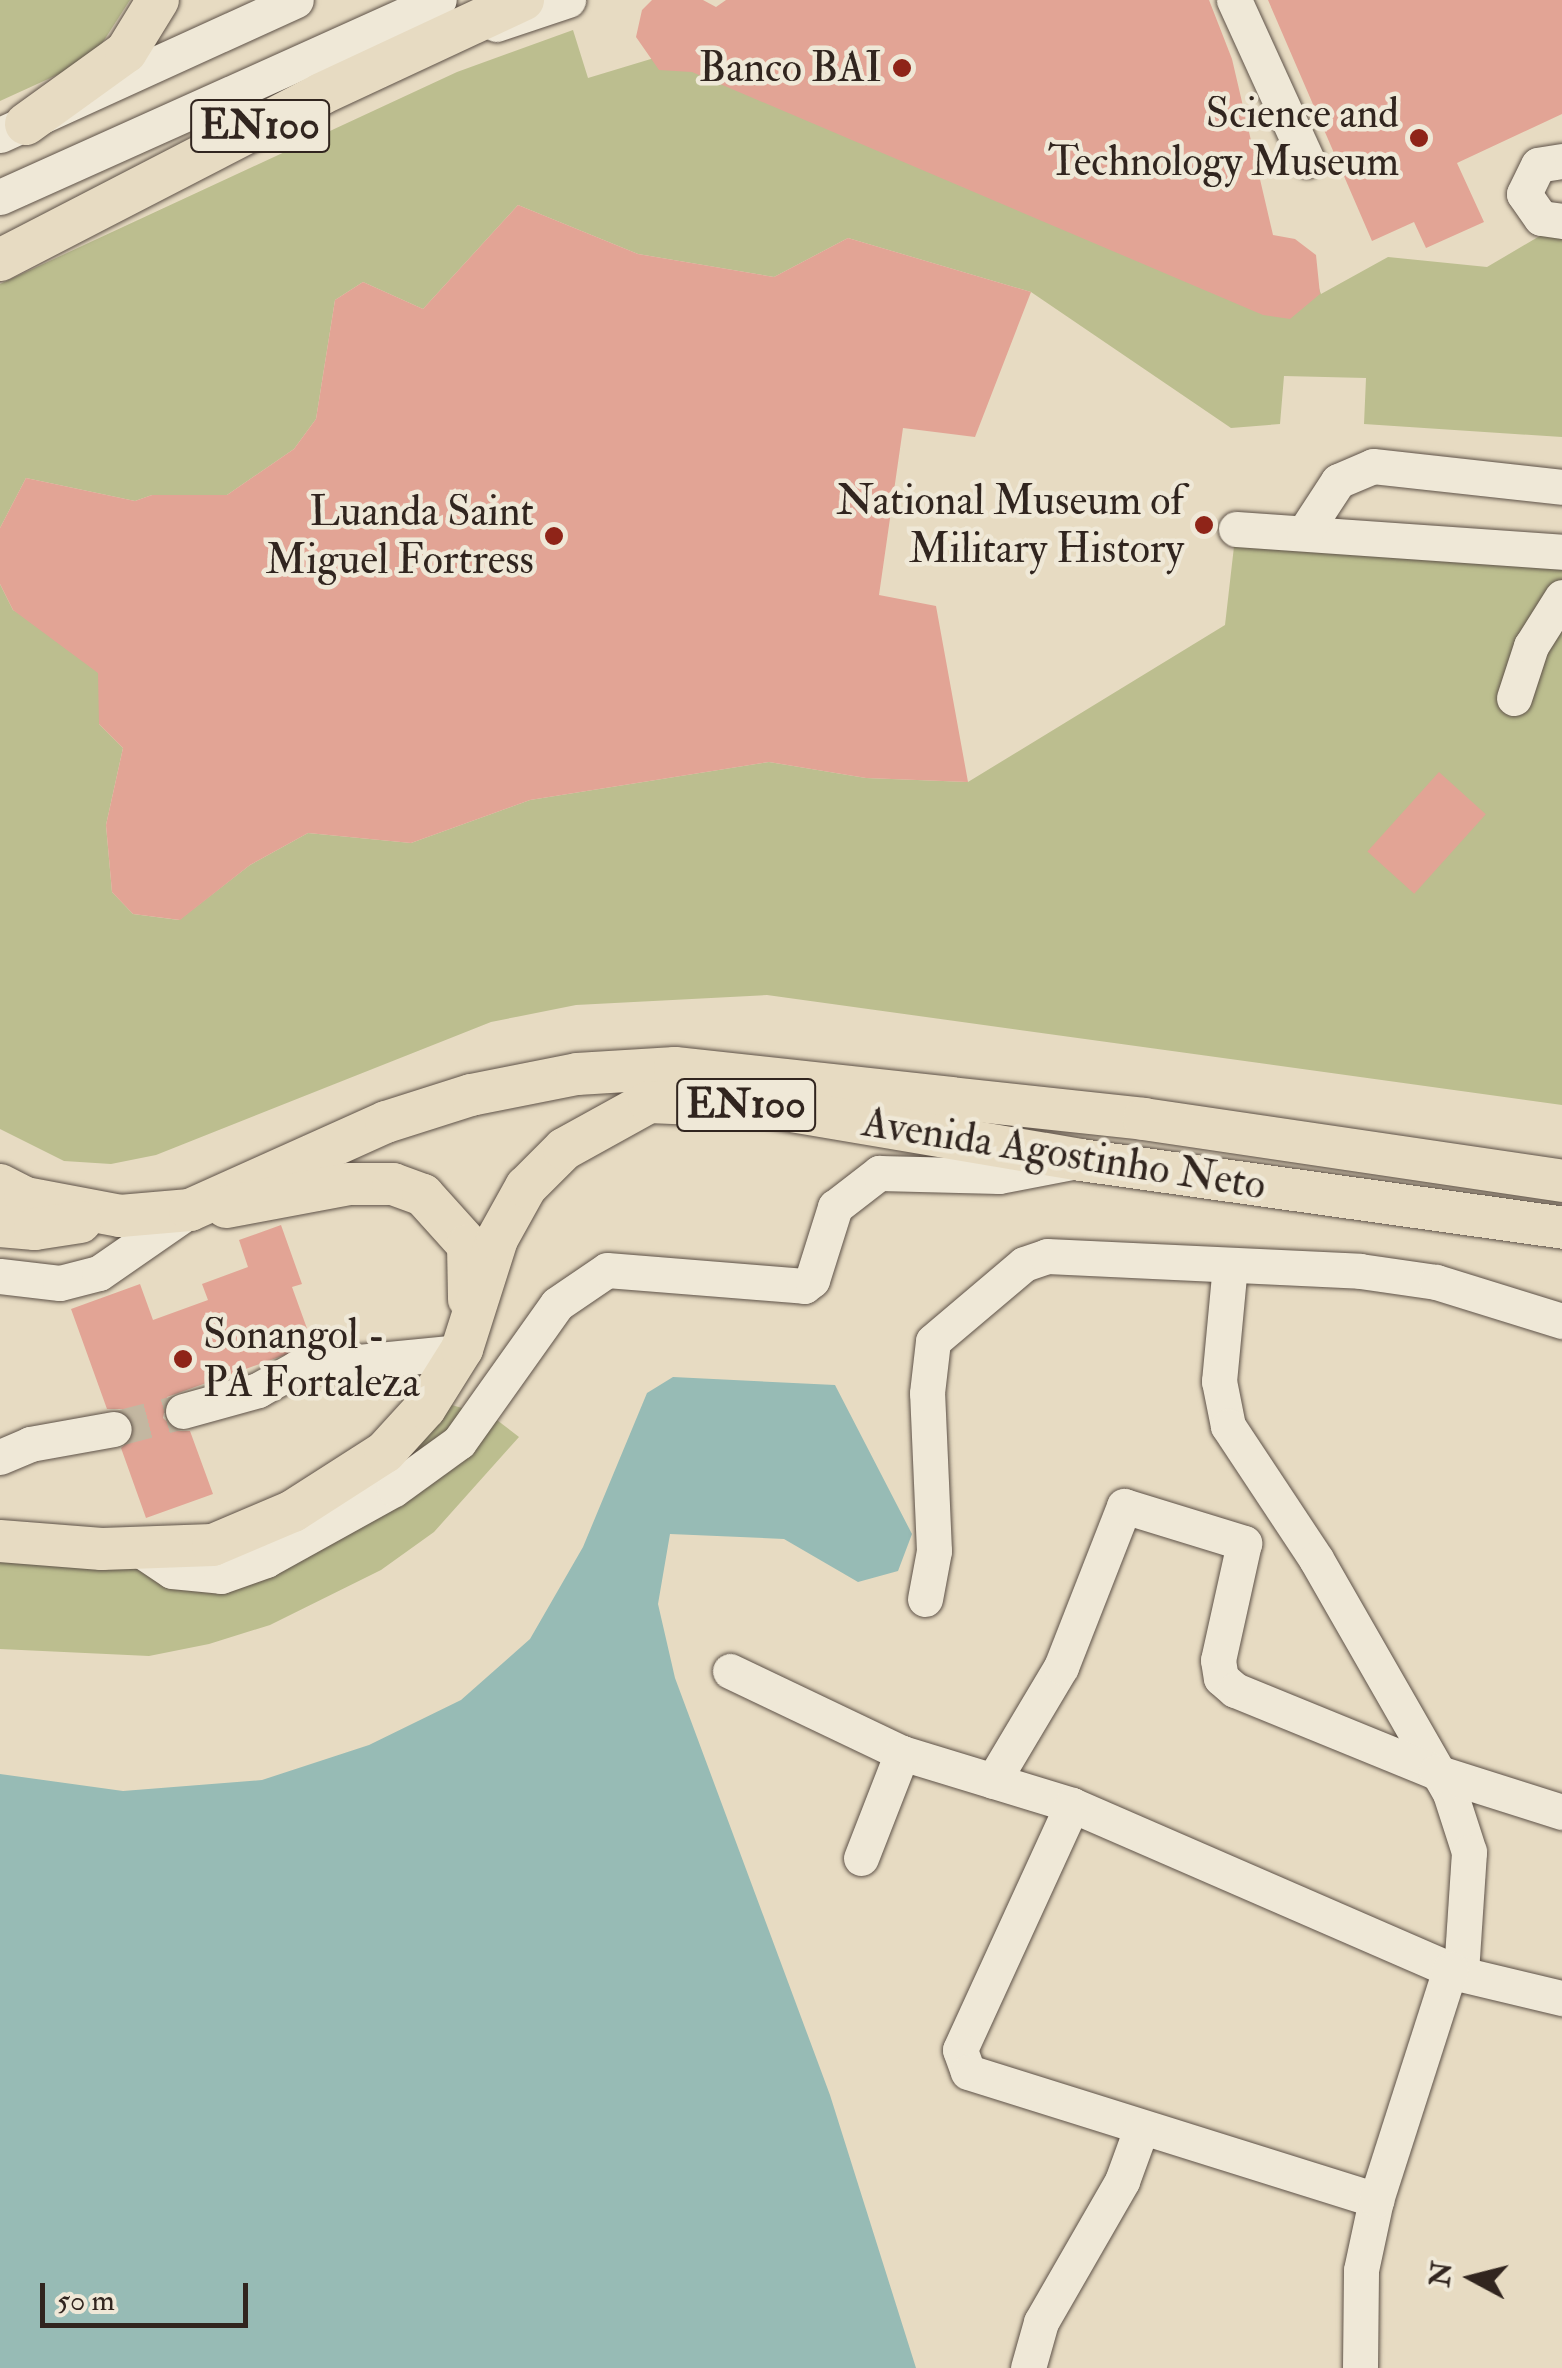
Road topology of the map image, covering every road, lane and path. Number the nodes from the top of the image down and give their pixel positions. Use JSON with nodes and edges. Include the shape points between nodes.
{"nodes":[{"id":1,"x":158,"y":0,"type":"edge"},
{"id":2,"x":296,"y":0,"type":"edge"},
{"id":3,"x":524,"y":0,"type":"edge"},
{"id":4,"x":568,"y":0,"type":"edge"},
{"id":5,"x":1220,"y":0,"type":"edge"},
{"id":6,"x":1234,"y":0,"type":"edge"},
{"id":7,"x":450,"y":16,"type":"edge"},
{"id":8,"x":13,"y":130,"type":"edge"},
{"id":9,"x":1562,"y":160,"type":"edge"},
{"id":10,"x":0,"y":197,"type":"edge"},
{"id":11,"x":1562,"y":222,"type":"edge"},
{"id":12,"x":0,"y":260,"type":"edge"},
{"id":13,"x":1562,"y":488,"type":"edge"},
{"id":14,"x":1236,"y":528,"type":"dead end"},
{"id":15,"x":1304,"y":533,"type":"junction"},
{"id":16,"x":1562,"y":552,"type":"edge"},
{"id":17,"x":1562,"y":597,"type":"edge"},
{"id":18,"x":1514,"y":698,"type":"dead end"},
{"id":19,"x":1081,"y":1160,"type":"junction"},
{"id":20,"x":1562,"y":1181,"type":"edge"},
{"id":21,"x":0,"y":1185,"type":"edge"},
{"id":22,"x":190,"y":1210,"type":"junction"},
{"id":23,"x":120,"y":1216,"type":"junction"},
{"id":24,"x":0,"y":1226,"type":"edge"},
{"id":25,"x":1562,"y":1228,"type":"edge"},
{"id":26,"x":1230,"y":1265,"type":"junction"},
{"id":27,"x":0,"y":1276,"type":"edge"},
{"id":28,"x":1562,"y":1320,"type":"edge"},
{"id":29,"x":461,"y":1351,"type":"junction"},
{"id":30,"x":183,"y":1411,"type":"tunnel mouth"},
{"id":31,"x":114,"y":1430,"type":"tunnel mouth"},
{"id":32,"x":0,"y":1457,"type":"edge"},
{"id":33,"x":1285,"y":1513,"type":"junction"},
{"id":34,"x":0,"y":1541,"type":"edge"},
{"id":35,"x":1244,"y":1543,"type":"junction"},
{"id":36,"x":136,"y":1547,"type":"junction"},
{"id":37,"x":925,"y":1599,"type":"dead end"},
{"id":38,"x":730,"y":1671,"type":"dead end"},
{"id":39,"x":902,"y":1753,"type":"junction"},
{"id":40,"x":1436,"y":1772,"type":"junction"},
{"id":41,"x":992,"y":1781,"type":"junction"},
{"id":42,"x":1072,"y":1805,"type":"junction"},
{"id":43,"x":1562,"y":1812,"type":"edge"},
{"id":44,"x":862,"y":1858,"type":"dead end"},
{"id":45,"x":1456,"y":1972,"type":"junction"},
{"id":46,"x":1562,"y":1998,"type":"edge"},
{"id":47,"x":1141,"y":2128,"type":"junction"},
{"id":48,"x":1376,"y":2200,"type":"junction"},
{"id":49,"x":1028,"y":2368,"type":"edge"},
{"id":50,"x":1360,"y":2368,"type":"edge"}],
"edges":[{"from":1,"to":8,"type":"main road","via":[[126,52]]},
{"from":2,"to":8,"type":"street"},
{"from":3,"to":7,"type":"main road","number":"EN100"},
{"from":4,"to":7,"type":"street"},
{"from":5,"to":6,"type":"street","via":[[1293,151]]},
{"from":7,"to":10,"type":"street"},
{"from":7,"to":12,"type":"main road","number":"EN100","via":[[321,94]]},
{"from":9,"to":11,"type":"street","via":[[1538,165],[1524,194],[1541,218]]},
{"from":13,"to":15,"type":"street","via":[[1353,469]]},
{"from":14,"to":15,"type":"street"},
{"from":15,"to":16,"type":"street"},
{"from":17,"to":18,"type":"street","via":[[1531,646]]},
{"from":19,"to":25,"type":"main road","name":"Avenida Agostinho Neto","number":"EN100"},
{"from":19,"to":29,"type":"main road","name":"Avenida Agostinho Neto","number":"EN100","via":[[768,1106],[649,1102],[564,1150],[526,1187],[497,1239]]},
{"from":19,"to":36,"type":"street","via":[[999,1176],[879,1174],[837,1204],[812,1280],[804,1286],[607,1270],[557,1304],[460,1442],[394,1489],[266,1560],[221,1576],[172,1571]]},
{"from":20,"to":22,"type":"main road","name":"Avenida Agostinho Neto","number":"EN100","via":[[1144,1119],[676,1068],[577,1074],[456,1099],[386,1122]]},
{"from":21,"to":23,"type":"main road","name":"Avenida Agostinho Neto","number":"EN100","via":[[25,1198]]},
{"from":22,"to":23,"type":"main road","name":"Avenida Agostinho Neto","number":"EN100"},
{"from":22,"to":27,"type":"street","via":[[100,1273],[60,1283]]},
{"from":22,"to":29,"type":"main road","via":[[270,1203],[348,1184],[394,1184],[424,1194],[468,1246]]},
{"from":23,"to":24,"type":"main road","via":[[35,1230]]},
{"from":26,"to":28,"type":"street","via":[[1360,1270],[1436,1282]]},
{"from":26,"to":33,"type":"street","via":[[1219,1381],[1228,1426]]},
{"from":26,"to":37,"type":"street","via":[[1047,1256],[1024,1264],[933,1340],[927,1392],[934,1551]]},
{"from":29,"to":30,"type":"street","via":[[298,1368],[258,1390]]},
{"from":29,"to":36,"type":"main road","name":"Avenida Agostinho Neto","number":"EN100","via":[[425,1408],[385,1452],[293,1510],[213,1545]]},
{"from":31,"to":32,"type":"street","via":[[30,1444]]},
{"from":33,"to":35,"type":"street"},
{"from":33,"to":40,"type":"street"},
{"from":34,"to":36,"type":"main road","name":"Avenida Agostinho Neto","number":"EN100"},
{"from":35,"to":40,"type":"street","via":[[1218,1660],[1220,1678],[1235,1690]]},
{"from":35,"to":41,"type":"street","via":[[1124,1506],[1062,1667]]},
{"from":38,"to":39,"type":"street"},
{"from":39,"to":41,"type":"street"},
{"from":39,"to":44,"type":"street"},
{"from":40,"to":43,"type":"street"},
{"from":40,"to":45,"type":"street","via":[[1469,1852]]},
{"from":41,"to":42,"type":"street"},
{"from":42,"to":45,"type":"street"},
{"from":42,"to":47,"type":"street","via":[[960,2050],[962,2060],[982,2078]]},
{"from":45,"to":46,"type":"street"},
{"from":45,"to":48,"type":"street"},
{"from":47,"to":48,"type":"street"},
{"from":47,"to":49,"type":"street","via":[[1122,2181],[1042,2322]]},
{"from":48,"to":50,"type":"street","via":[[1361,2270]]}]}
